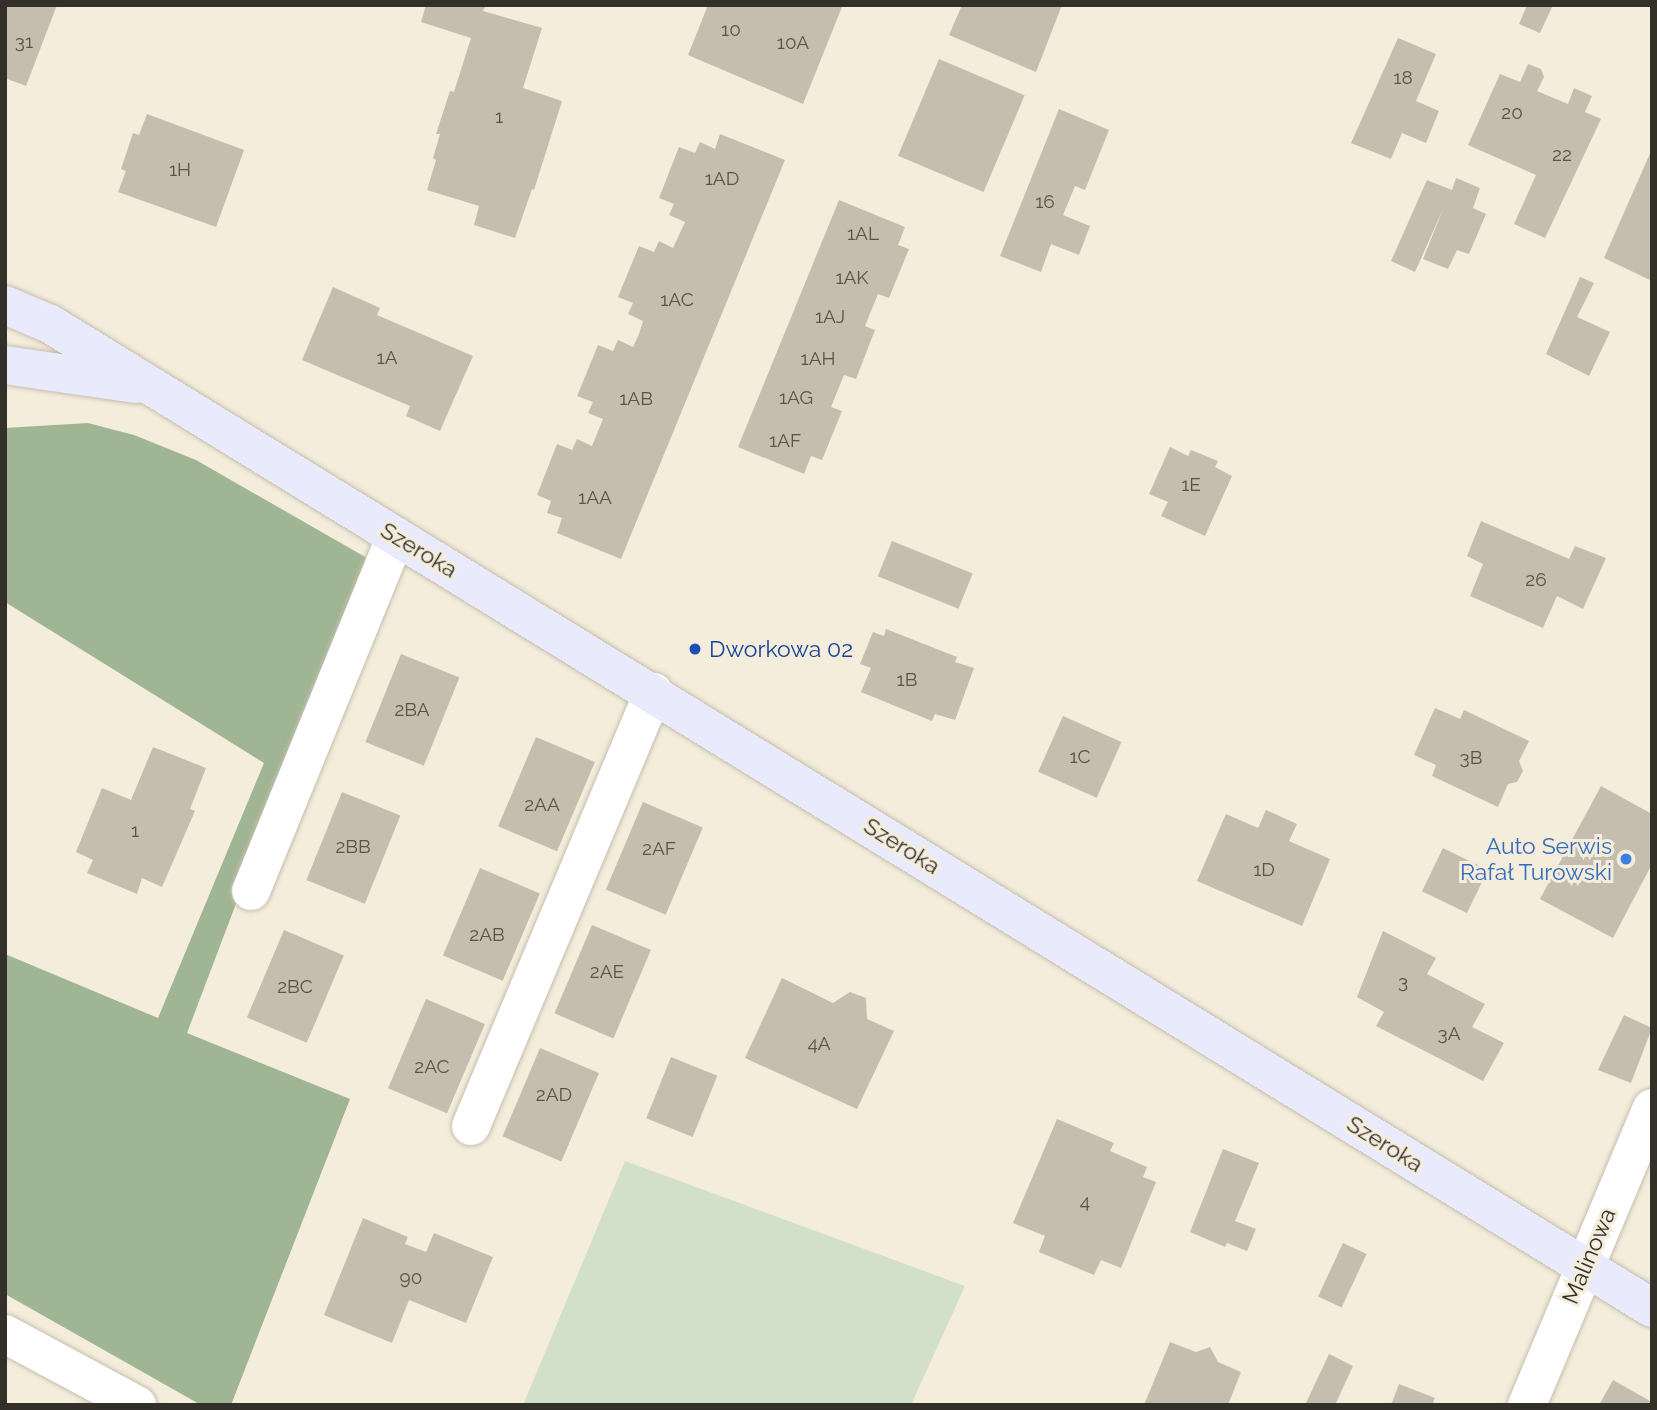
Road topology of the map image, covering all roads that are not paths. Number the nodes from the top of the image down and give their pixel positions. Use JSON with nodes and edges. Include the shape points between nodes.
{"nodes":[{"id":1,"x":5,"y":305,"type":"edge"},
{"id":2,"x":5,"y":365,"type":"edge"},
{"id":3,"x":152,"y":387,"type":"junction"},
{"id":4,"x":396,"y":536,"type":"junction"},
{"id":5,"x":653,"y":692,"type":"junction"},
{"id":6,"x":251,"y":891,"type":"dead end"},
{"id":7,"x":1652,"y":1108,"type":"edge"},
{"id":8,"x":471,"y":1126,"type":"dead end"},
{"id":9,"x":1585,"y":1266,"type":"junction"},
{"id":10,"x":1652,"y":1308,"type":"edge"},
{"id":11,"x":5,"y":1334,"type":"edge"},
{"id":12,"x":136,"y":1405,"type":"edge"},
{"id":13,"x":1527,"y":1405,"type":"edge"}],
"edges":[{"from":1,"to":3,"type":"street","name":"Szeroka","via":[[50,324]]},
{"from":2,"to":3,"type":"street","name":"Szeroka"},
{"from":3,"to":4,"type":"street","name":"Szeroka"},
{"from":4,"to":5,"type":"street","name":"Szeroka"},
{"from":4,"to":6,"type":"street"},
{"from":5,"to":8,"type":"street"},
{"from":5,"to":9,"type":"street","name":"Szeroka"},
{"from":7,"to":9,"type":"street","name":"Malinowa"},
{"from":9,"to":10,"type":"street","name":"Szeroka"},
{"from":9,"to":13,"type":"street","name":"Malinowa"},
{"from":11,"to":12,"type":"street"}]}
